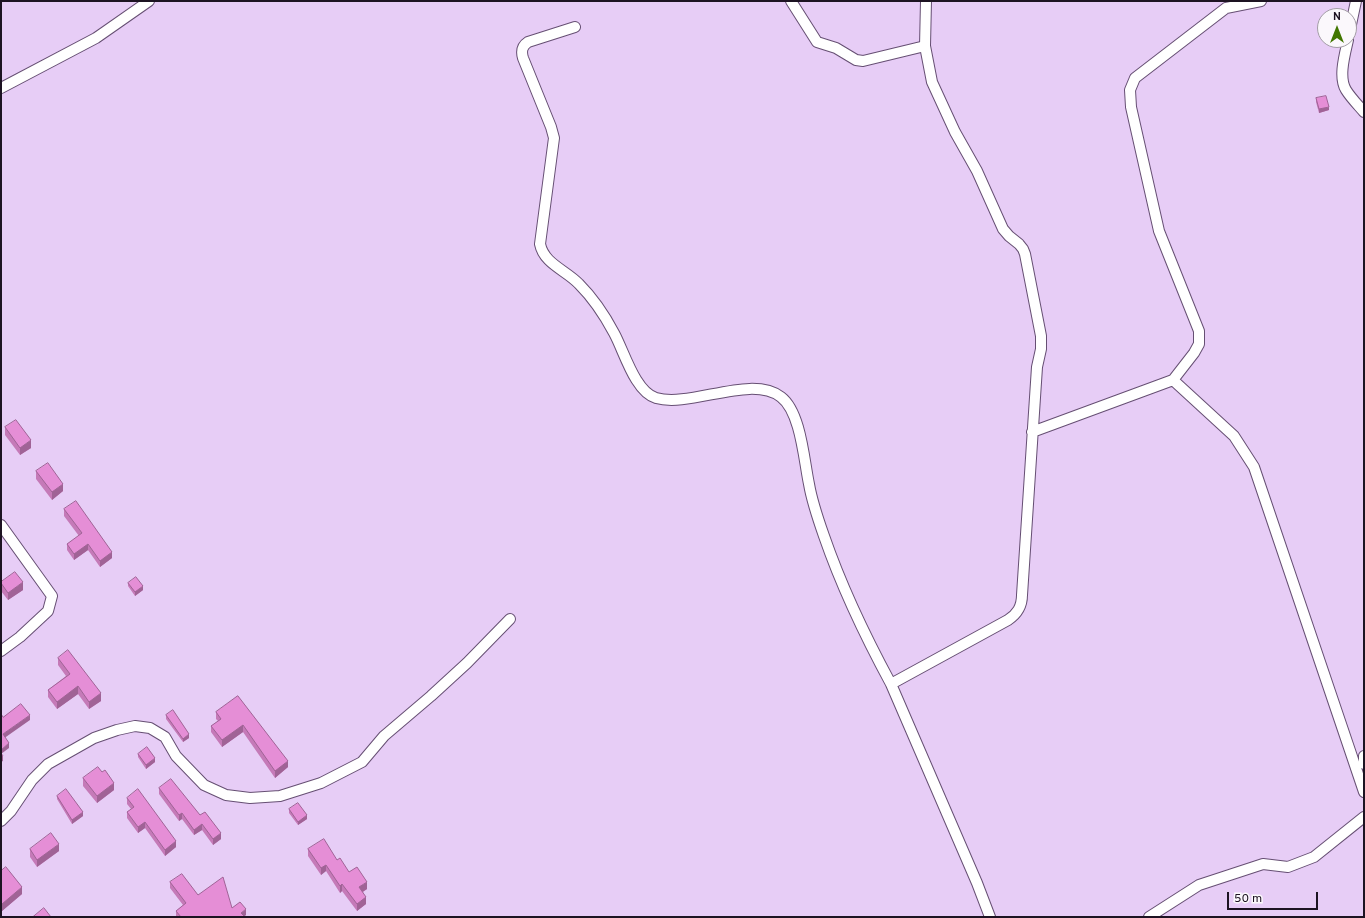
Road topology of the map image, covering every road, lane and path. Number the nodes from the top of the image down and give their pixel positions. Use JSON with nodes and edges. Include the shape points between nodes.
{"nodes":[{"id":1,"x":149,"y":1,"type":"edge"},
{"id":2,"x":791,"y":1,"type":"edge"},
{"id":3,"x":926,"y":1,"type":"edge"},
{"id":4,"x":1261,"y":1,"type":"edge"},
{"id":5,"x":1225,"y":4,"type":"edge"},
{"id":6,"x":575,"y":28,"type":"dead end"},
{"id":7,"x":925,"y":46,"type":"junction"},
{"id":8,"x":1346,"y":48,"type":"edge"},
{"id":9,"x":1,"y":88,"type":"edge"},
{"id":10,"x":1364,"y":112,"type":"edge"},
{"id":11,"x":1173,"y":380,"type":"junction"},
{"id":12,"x":1032,"y":432,"type":"junction"},
{"id":13,"x":1,"y":526,"type":"edge"},
{"id":14,"x":510,"y":619,"type":"dead end"},
{"id":15,"x":1,"y":651,"type":"edge"},
{"id":16,"x":891,"y":684,"type":"junction"},
{"id":17,"x":1364,"y":792,"type":"edge"},
{"id":18,"x":1364,"y":817,"type":"edge"},
{"id":19,"x":1,"y":821,"type":"edge"},
{"id":20,"x":990,"y":917,"type":"edge"},
{"id":21,"x":1149,"y":917,"type":"edge"}],
"edges":[{"from":1,"to":9,"type":"street","via":[[96,38]]},
{"from":2,"to":7,"type":"street","via":[[817,42],[836,48],[856,60],[863,61]]},
{"from":3,"to":7,"type":"street"},
{"from":4,"to":5,"type":"street"},
{"from":5,"to":11,"type":"street","via":[[1135,78],[1130,90],[1131,107],[1159,231],[1199,331],[1199,344]]},
{"from":6,"to":16,"type":"street","via":[[528,42],[522,51],[554,138],[540,244],[544,255],[585,290],[612,328],[644,391],[650,395],[671,401],[758,389],[782,398],[793,411],[809,486],[831,557],[858,622]]},
{"from":7,"to":12,"type":"street","via":[[932,82],[955,132],[977,171],[1003,229],[1025,254],[1041,336]]},
{"from":8,"to":10,"type":"street","via":[[1343,62],[1345,89]]},
{"from":11,"to":12,"type":"street"},
{"from":11,"to":17,"type":"street","via":[[1234,436],[1254,467]]},
{"from":12,"to":16,"type":"street","via":[[1022,601],[1017,612],[1008,620]]},
{"from":13,"to":15,"type":"street","via":[[52,596],[48,611]]},
{"from":14,"to":19,"type":"street","via":[[462,668],[384,736],[362,762],[321,783],[280,796],[250,798],[226,795],[204,785],[176,756],[165,737],[150,728],[135,726],[94,738],[48,764],[32,780]]},
{"from":16,"to":20,"type":"street"},
{"from":18,"to":21,"type":"street","via":[[1314,857],[1288,867],[1263,864],[1199,885]]}]}
